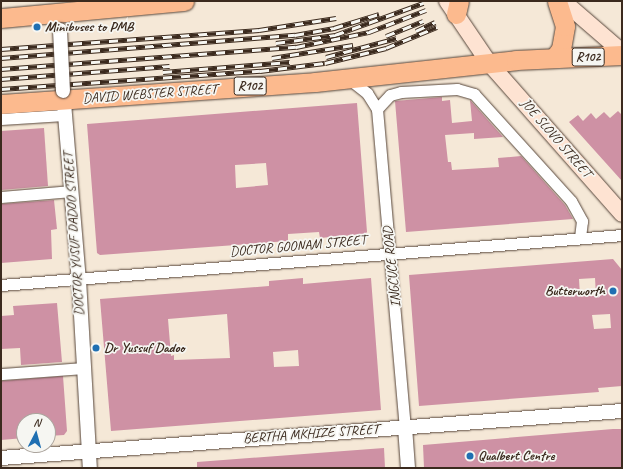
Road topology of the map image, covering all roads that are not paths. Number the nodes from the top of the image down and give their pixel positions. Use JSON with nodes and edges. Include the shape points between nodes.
{"nodes":[{"id":1,"x":184,"y":1,"type":"edge"},
{"id":2,"x":557,"y":1,"type":"edge"},
{"id":3,"x":563,"y":1,"type":"edge"},
{"id":4,"x":454,"y":5,"type":"edge"},
{"id":5,"x":59,"y":15,"type":"edge"},
{"id":6,"x":1,"y":18,"type":"edge"},
{"id":7,"x":622,"y":52,"type":"edge"},
{"id":8,"x":622,"y":55,"type":"edge"},
{"id":9,"x":554,"y":58,"type":"junction"},
{"id":10,"x":489,"y":63,"type":"junction"},
{"id":11,"x":348,"y":78,"type":"junction"},
{"id":12,"x":63,"y":102,"type":"junction"},
{"id":13,"x":1,"y":104,"type":"edge"},
{"id":14,"x":377,"y":109,"type":"junction"},
{"id":15,"x":1,"y":119,"type":"edge"},
{"id":16,"x":72,"y":192,"type":"junction"},
{"id":17,"x":1,"y":197,"type":"edge"},
{"id":18,"x":622,"y":214,"type":"edge"},
{"id":19,"x":622,"y":235,"type":"edge"},
{"id":20,"x":580,"y":238,"type":"junction"},
{"id":21,"x":391,"y":254,"type":"junction"},
{"id":22,"x":79,"y":280,"type":"junction"},
{"id":23,"x":1,"y":285,"type":"edge"},
{"id":24,"x":82,"y":368,"type":"junction"},
{"id":25,"x":1,"y":374,"type":"edge"},
{"id":26,"x":622,"y":411,"type":"edge"},
{"id":27,"x":405,"y":427,"type":"junction"},
{"id":28,"x":88,"y":451,"type":"junction"},
{"id":29,"x":1,"y":458,"type":"edge"},
{"id":30,"x":90,"y":468,"type":"edge"},
{"id":31,"x":408,"y":468,"type":"edge"}],
"edges":[{"from":1,"to":5,"type":"highway"},
{"from":2,"to":9,"type":"highway","via":[[565,26],[561,49]]},
{"from":3,"to":7,"type":"main road","number":"R102"},
{"from":4,"to":10,"type":"main road","name":"JOE SLOVO STREET"},
{"from":5,"to":6,"type":"highway"},
{"from":5,"to":12,"type":"street","name":"DOCTOR YUSUF DADOO STREET","bridge":true},
{"from":8,"to":9,"type":"highway","number":"R102"},
{"from":9,"to":10,"type":"highway","number":"R102"},
{"from":10,"to":11,"type":"highway","name":"DAVID WEBSTER STREET","number":"R102"},
{"from":10,"to":18,"type":"main road","name":"JOE SLOVO STREET"},
{"from":11,"to":12,"type":"highway","name":"DAVID WEBSTER STREET","number":"R102"},
{"from":11,"to":14,"type":"street","name":"INGCUCE ROAD","via":[[367,93]]},
{"from":12,"to":13,"type":"highway","name":"DAVID WEBSTER STREET","number":"R102"},
{"from":12,"to":15,"type":"street"},
{"from":12,"to":16,"type":"street","name":"DOCTOR YUSUF DADOO STREET"},
{"from":14,"to":20,"type":"street","via":[[390,95],[401,92],[457,89],[474,94],[571,201],[582,221]]},
{"from":14,"to":21,"type":"street","name":"INGCUCE ROAD"},
{"from":16,"to":17,"type":"street"},
{"from":16,"to":22,"type":"street","name":"DOCTOR YUSUF DADOO STREET"},
{"from":19,"to":20,"type":"street","name":"DOCTOR GOONAM STREET"},
{"from":20,"to":21,"type":"street","name":"DOCTOR GOONAM STREET"},
{"from":21,"to":22,"type":"street","name":"DOCTOR GOONAM STREET"},
{"from":21,"to":27,"type":"street","name":"INGCUCE ROAD"},
{"from":22,"to":23,"type":"street","name":"DOCTOR GOONAM STREET"},
{"from":22,"to":24,"type":"street","name":"DOCTOR YUSUF DADOO STREET"},
{"from":24,"to":25,"type":"street"},
{"from":24,"to":28,"type":"street","name":"DOCTOR YUSUF DADOO STREET"},
{"from":26,"to":27,"type":"street","name":"BERTHA MKHIZE STREET"},
{"from":27,"to":28,"type":"street","name":"BERTHA MKHIZE STREET"},
{"from":27,"to":31,"type":"street","name":"INGCUCE ROAD"},
{"from":28,"to":29,"type":"street","name":"BERTHA MKHIZE STREET"},
{"from":28,"to":30,"type":"street","name":"DOCTOR YUSUF DADOO STREET"}]}
